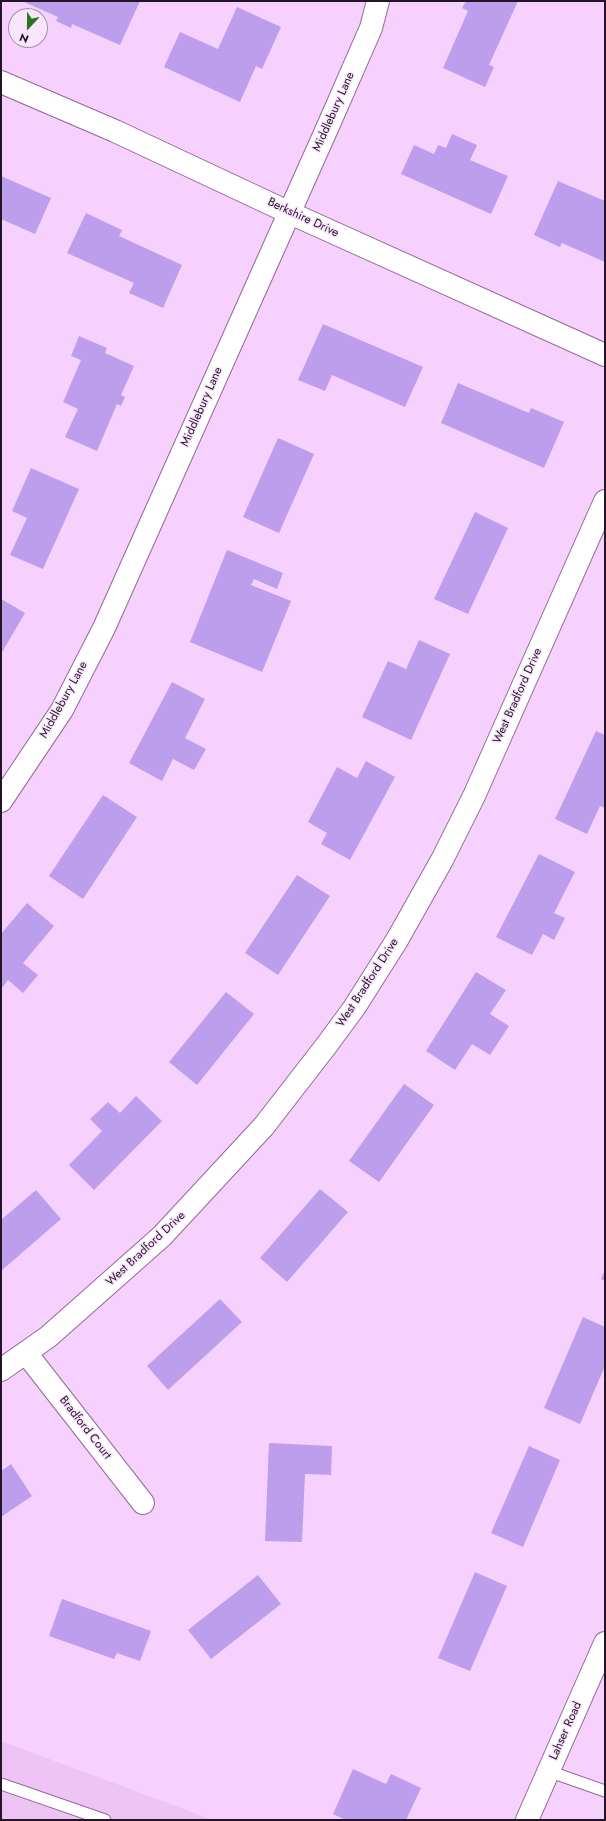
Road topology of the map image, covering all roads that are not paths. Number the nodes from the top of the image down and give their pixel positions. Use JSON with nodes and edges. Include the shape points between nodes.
{"nodes":[{"id":1,"x":378,"y":1,"type":"edge"},
{"id":2,"x":1,"y":82,"type":"edge"},
{"id":3,"x":290,"y":213,"type":"junction"},
{"id":4,"x":605,"y":355,"type":"edge"},
{"id":5,"x":605,"y":501,"type":"edge"},
{"id":6,"x":1,"y":801,"type":"edge"},
{"id":7,"x":26,"y":1353,"type":"junction"},
{"id":8,"x":1,"y":1370,"type":"edge"},
{"id":9,"x":143,"y":1503,"type":"dead end"},
{"id":10,"x":605,"y":1643,"type":"edge"},
{"id":11,"x":548,"y":1771,"type":"junction"},
{"id":12,"x":1,"y":1784,"type":"edge"},
{"id":13,"x":605,"y":1791,"type":"edge"},
{"id":14,"x":105,"y":1820,"type":"edge"},
{"id":15,"x":527,"y":1820,"type":"edge"}],
"edges":[{"from":1,"to":3,"type":"street","name":"Middlebury Lane","via":[[371,28]]},
{"from":2,"to":3,"type":"street","name":"Berkshire Drive","via":[[115,131]]},
{"from":3,"to":4,"type":"street","name":"Berkshire Drive"},
{"from":3,"to":6,"type":"street","name":"Middlebury Lane","via":[[104,628],[62,710]]},
{"from":5,"to":7,"type":"street","name":"West Bradford Drive","via":[[474,796],[442,860],[354,1008],[264,1126],[167,1231]]},
{"from":7,"to":8,"type":"street","name":"West Bradford Drive"},
{"from":7,"to":9,"type":"street","name":"Bradford Court"},
{"from":10,"to":11,"type":"street","name":"Lahser Road"},
{"from":11,"to":13,"type":"lane"},
{"from":11,"to":15,"type":"street","name":"Lahser Road"},
{"from":12,"to":14,"type":"lane"}]}
